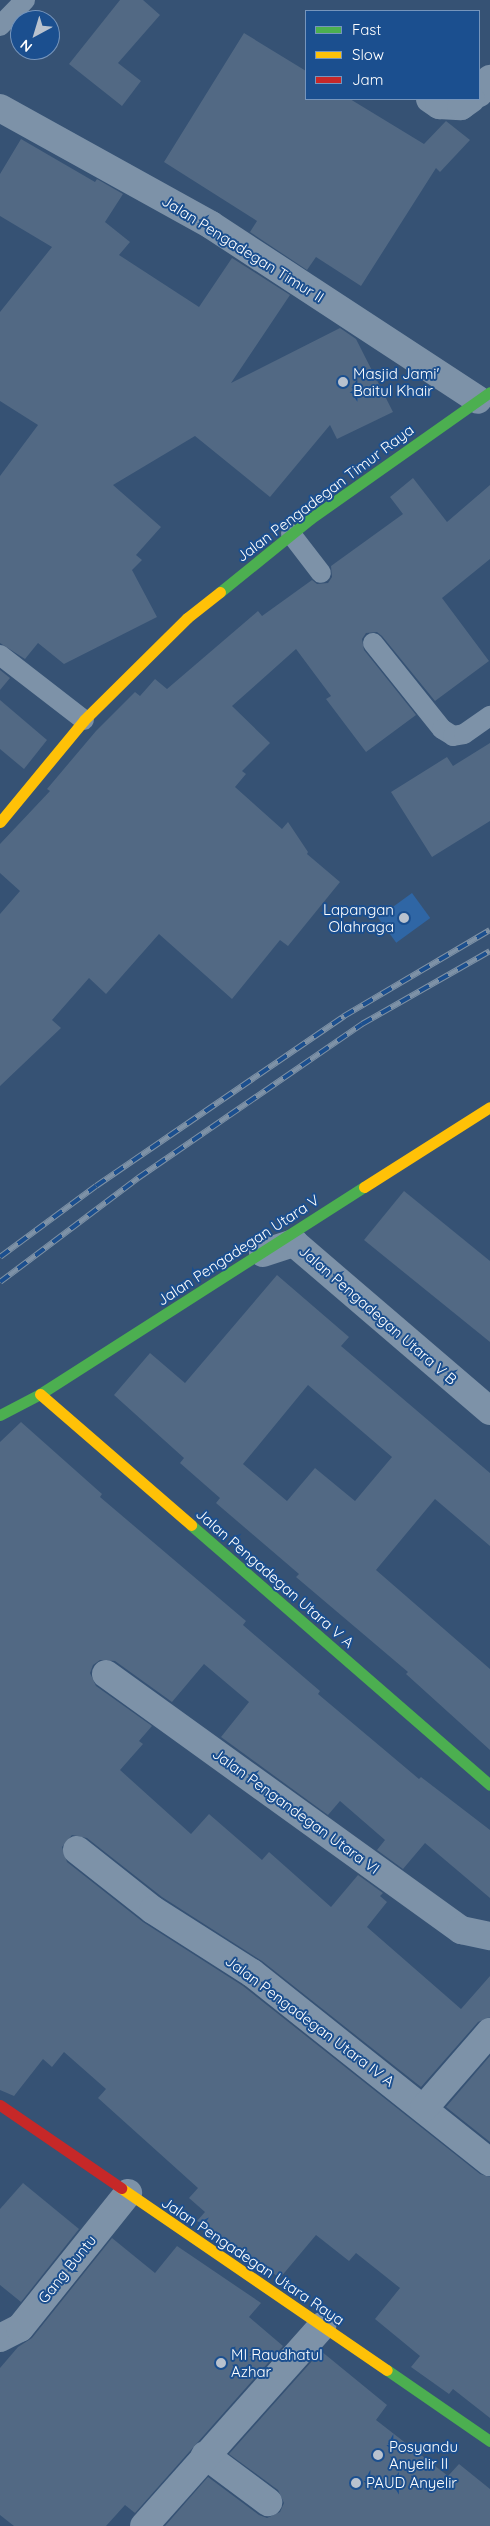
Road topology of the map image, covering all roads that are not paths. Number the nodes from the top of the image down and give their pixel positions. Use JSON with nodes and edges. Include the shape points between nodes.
{"nodes":[{"id":1,"x":26,"y":0,"type":"edge"},
{"id":2,"x":0,"y":26,"type":"edge"},
{"id":3,"x":490,"y":79,"type":"edge"},
{"id":4,"x":480,"y":92,"type":"edge"},
{"id":5,"x":432,"y":100,"type":"edge"},
{"id":6,"x":469,"y":100,"type":"edge"},
{"id":7,"x":0,"y":108,"type":"edge"},
{"id":8,"x":484,"y":396,"type":"edge"},
{"id":9,"x":291,"y":534,"type":"junction"},
{"id":10,"x":322,"y":573,"type":"dead end"},
{"id":11,"x":373,"y":643,"type":"dead end"},
{"id":12,"x":0,"y":655,"type":"edge"},
{"id":13,"x":490,"y":716,"type":"edge"},
{"id":14,"x":84,"y":720,"type":"junction"},
{"id":15,"x":0,"y":822,"type":"edge"},
{"id":16,"x":490,"y":1107,"type":"edge"},
{"id":17,"x":259,"y":1254,"type":"junction"},
{"id":18,"x":40,"y":1394,"type":"junction"},
{"id":19,"x":490,"y":1411,"type":"edge"},
{"id":20,"x":0,"y":1415,"type":"edge"},
{"id":21,"x":106,"y":1674,"type":"dead end"},
{"id":22,"x":490,"y":1785,"type":"edge"},
{"id":23,"x":77,"y":1850,"type":"dead end"},
{"id":24,"x":490,"y":1936,"type":"edge"},
{"id":25,"x":490,"y":2032,"type":"edge"},
{"id":26,"x":0,"y":2105,"type":"edge"},
{"id":27,"x":424,"y":2108,"type":"junction"},
{"id":28,"x":490,"y":2162,"type":"edge"},
{"id":29,"x":128,"y":2193,"type":"junction"},
{"id":30,"x":322,"y":2326,"type":"junction"},
{"id":31,"x":0,"y":2338,"type":"edge"},
{"id":32,"x":489,"y":2438,"type":"edge"},
{"id":33,"x":205,"y":2455,"type":"junction"},
{"id":34,"x":268,"y":2502,"type":"dead end"},
{"id":35,"x":144,"y":2526,"type":"edge"}],
"edges":[{"from":1,"to":2,"type":"lane"},
{"from":3,"to":4,"type":"street"},
{"from":5,"to":6,"type":"street","via":[[439,105],[460,106]]},
{"from":7,"to":8,"type":"street","name":"Jalan Pengadegan Timur II","via":[[211,225]]},
{"from":8,"to":9,"type":"street","name":"Jalan Pengadegan Timur Raya"},
{"from":9,"to":10,"type":"lane"},
{"from":9,"to":14,"type":"street","name":"Jalan Pengadegan Timur Raya","via":[[187,618]]},
{"from":11,"to":13,"type":"lane","via":[[442,730],[453,736],[464,734]]},
{"from":12,"to":14,"type":"lane"},
{"from":14,"to":15,"type":"street","name":"Jalan Pengadegan Timur Raya"},
{"from":16,"to":17,"type":"street","name":"Jalan Pengadegan Utara V"},
{"from":17,"to":18,"type":"street","name":"Jalan Pengadegan Utara V"},
{"from":17,"to":19,"type":"street","name":"Jalan Pengadegan Utara V B","via":[[294,1243]]},
{"from":18,"to":20,"type":"street","name":"Jalan Pengadegan Utara V"},
{"from":18,"to":22,"type":"street","name":"Jalan Pengadegan Utara V A"},
{"from":21,"to":24,"type":"street","name":"Jalan Pengandegan Utara VI","via":[[461,1930]]},
{"from":23,"to":27,"type":"street","name":"Jalan Pengadegan Utara IV A","via":[[153,1910],[252,1973]]},
{"from":25,"to":27,"type":"street"},
{"from":26,"to":29,"type":"street","name":"Jalan Pengadegan Utara Raya"},
{"from":27,"to":28,"type":"street","name":"Jalan Pengadegan Utara IV A"},
{"from":29,"to":30,"type":"street","name":"Jalan Pengadegan Utara Raya"},
{"from":29,"to":31,"type":"street","name":"Gang Buntu","via":[[20,2328]]},
{"from":30,"to":32,"type":"street","name":"Jalan Pengadegan Utara Raya"},
{"from":30,"to":33,"type":"street"},
{"from":33,"to":34,"type":"street"},
{"from":33,"to":35,"type":"street"}]}
